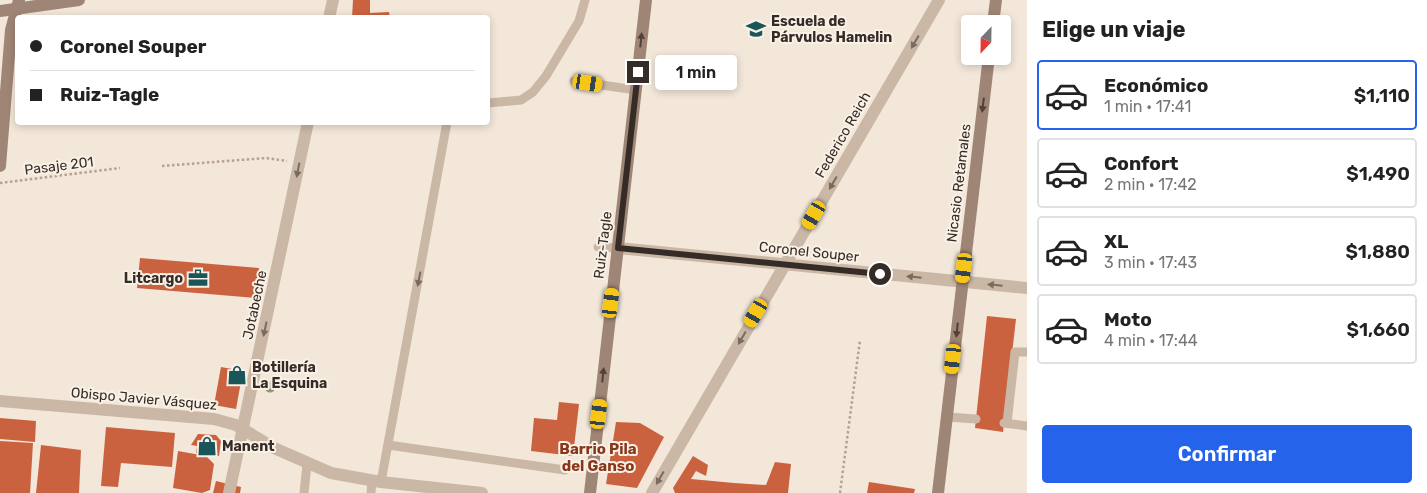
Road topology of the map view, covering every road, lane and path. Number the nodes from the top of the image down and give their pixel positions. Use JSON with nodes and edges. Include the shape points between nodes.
{"nodes":[{"id":1,"x":79,"y":0,"type":"edge"},
{"id":2,"x":333,"y":0,"type":"edge"},
{"id":3,"x":585,"y":0,"type":"edge"},
{"id":4,"x":646,"y":0,"type":"edge"},
{"id":5,"x":939,"y":0,"type":"edge"},
{"id":6,"x":996,"y":0,"type":"edge"},
{"id":7,"x":17,"y":5,"type":"edge"},
{"id":8,"x":0,"y":12,"type":"edge"},
{"id":9,"x":330,"y":15,"type":"edge"},
{"id":10,"x":994,"y":15,"type":"edge"},
{"id":11,"x":988,"y":65,"type":"edge"},
{"id":12,"x":574,"y":81,"type":"dead end"},
{"id":13,"x":636,"y":90,"type":"junction"},
{"id":14,"x":490,"y":102,"type":"edge"},
{"id":15,"x":307,"y":125,"type":"edge"},
{"id":16,"x":446,"y":125,"type":"edge"},
{"id":17,"x":300,"y":163,"type":"junction"},
{"id":18,"x":0,"y":166,"type":"edge"},
{"id":19,"x":162,"y":166,"type":"dead end"},
{"id":20,"x":120,"y":168,"type":"dead end"},
{"id":21,"x":0,"y":183,"type":"edge"},
{"id":22,"x":598,"y":247,"type":"dead end"},
{"id":23,"x":618,"y":248,"type":"junction"},
{"id":24,"x":785,"y":264,"type":"junction"},
{"id":25,"x":962,"y":282,"type":"junction"},
{"id":26,"x":1027,"y":288,"type":"edge"},
{"id":27,"x":860,"y":340,"type":"dead end"},
{"id":28,"x":1027,"y":352,"type":"edge"},
{"id":29,"x":0,"y":402,"type":"edge"},
{"id":30,"x":947,"y":417,"type":"junction"},
{"id":31,"x":976,"y":419,"type":"dead end"},
{"id":32,"x":1027,"y":426,"type":"edge"},
{"id":33,"x":244,"y":429,"type":"junction"},
{"id":34,"x":388,"y":445,"type":"junction"},
{"id":35,"x":307,"y":464,"type":"junction"},
{"id":36,"x":565,"y":470,"type":"dead end"},
{"id":37,"x":375,"y":485,"type":"edge"},
{"id":38,"x":448,"y":491,"type":"edge"},
{"id":39,"x":229,"y":493,"type":"edge"},
{"id":40,"x":304,"y":493,"type":"edge"},
{"id":41,"x":482,"y":493,"type":"edge"},
{"id":42,"x":590,"y":493,"type":"edge"},
{"id":43,"x":652,"y":493,"type":"edge"},
{"id":44,"x":840,"y":493,"type":"edge"},
{"id":45,"x":938,"y":493,"type":"edge"}],
"edges":[{"from":1,"to":7,"type":"street"},
{"from":2,"to":9,"type":"street"},
{"from":3,"to":14,"type":"lane","via":[[579,21],[533,92],[521,100]]},
{"from":13,"to":4,"type":"street","name":"Ruiz-Tagle","one_way":true},
{"from":5,"to":24,"type":"street","name":"Federico Reich","one_way":true},
{"from":6,"to":10,"type":"street"},
{"from":7,"to":8,"type":"street"},
{"from":7,"to":18,"type":"street","via":[[11,30]]},
{"from":11,"to":25,"type":"street","name":"Nicasio Retamales","one_way":true},
{"from":12,"to":13,"type":"lane"},
{"from":13,"to":23,"type":"street","name":"Ruiz-Tagle"},
{"from":15,"to":17,"type":"street","name":"Jotabeche"},
{"from":16,"to":34,"type":"lane","one_way":true},
{"from":17,"to":19,"type":"path","via":[[266,158]]},
{"from":17,"to":33,"type":"street","name":"Jotabeche","one_way":true},
{"from":20,"to":21,"type":"path","name":"Pasaje 201"},
{"from":22,"to":23,"type":"lane"},
{"from":23,"to":24,"type":"street","name":"Coronel Souper"},
{"from":42,"to":23,"type":"street","name":"Ruiz-Tagle","one_way":true},
{"from":25,"to":24,"type":"street","name":"Coronel Souper","one_way":true},
{"from":24,"to":43,"type":"street","name":"Federico Reich","one_way":true},
{"from":26,"to":25,"type":"street","name":"Coronel Souper","one_way":true},
{"from":25,"to":30,"type":"street","name":"Nicasio Retamales","one_way":true},
{"from":27,"to":44,"type":"path"},
{"from":28,"to":32,"type":"lane","via":[[1015,352],[1006,423]]},
{"from":29,"to":33,"type":"street","name":"Obispo Javier Vásquez","via":[[214,418]]},
{"from":30,"to":31,"type":"lane"},
{"from":30,"to":45,"type":"street","name":"Nicasio Retamales"},
{"from":33,"to":35,"type":"street","name":"Obispo Javier Vásquez"},
{"from":33,"to":39,"type":"street","name":"Jotabeche"},
{"from":34,"to":36,"type":"lane"},
{"from":34,"to":37,"type":"lane"},
{"from":35,"to":37,"type":"street","name":"Obispo Javier Vásquez"},
{"from":35,"to":40,"type":"lane"},
{"from":37,"to":38,"type":"street","name":"Obispo Javier Vásquez"},
{"from":38,"to":41,"type":"street","name":"Obispo Javier Vásquez"}]}
